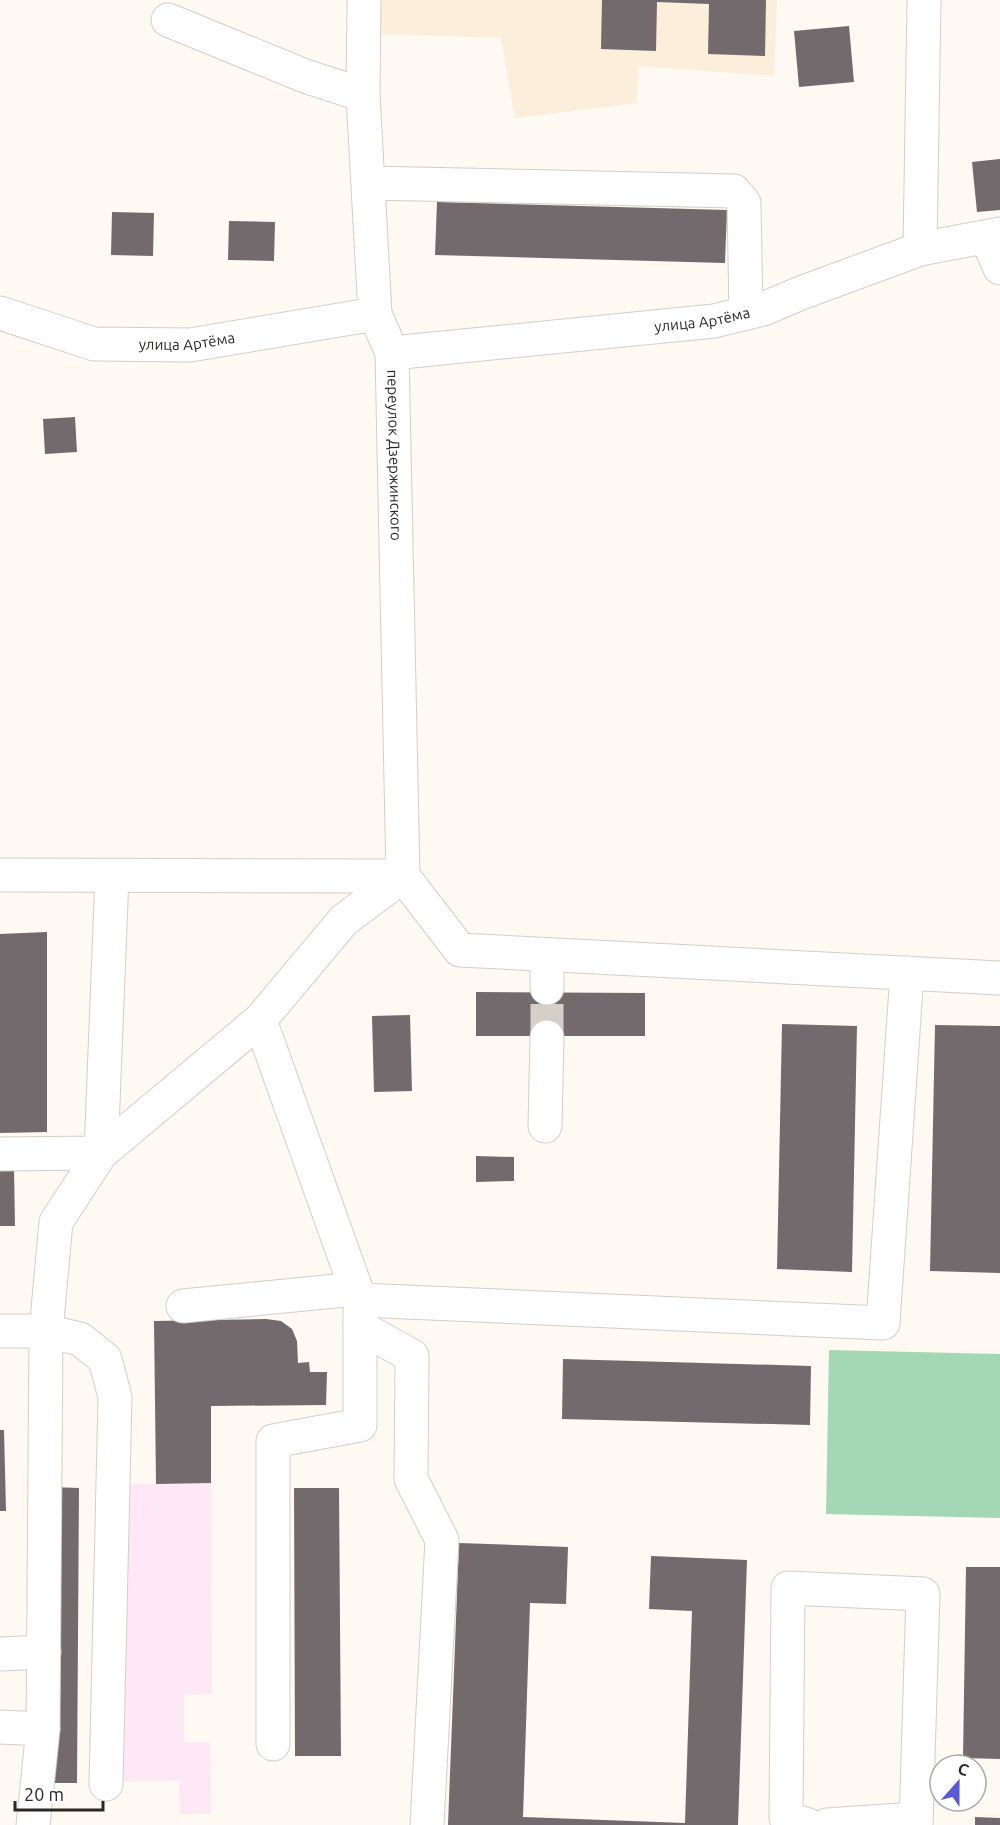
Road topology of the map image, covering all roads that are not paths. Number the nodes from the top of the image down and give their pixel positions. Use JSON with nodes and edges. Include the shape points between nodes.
{"nodes":[{"id":1,"x":364,"y":0,"type":"edge"},
{"id":2,"x":924,"y":0,"type":"edge"},
{"id":3,"x":168,"y":20,"type":"dead end"},
{"id":4,"x":363,"y":95,"type":"junction"},
{"id":5,"x":368,"y":183,"type":"junction"},
{"id":6,"x":993,"y":235,"type":"edge"},
{"id":7,"x":920,"y":249,"type":"junction"},
{"id":8,"x":1000,"y":268,"type":"edge"},
{"id":9,"x":0,"y":313,"type":"edge"},
{"id":10,"x":746,"y":313,"type":"junction"},
{"id":11,"x":375,"y":314,"type":"junction"},
{"id":12,"x":392,"y":353,"type":"junction"},
{"id":13,"x":0,"y":875,"type":"edge"},
{"id":14,"x":112,"y":876,"type":"junction"},
{"id":15,"x":403,"y":876,"type":"junction"},
{"id":16,"x":548,"y":955,"type":"junction"},
{"id":17,"x":907,"y":973,"type":"junction"},
{"id":18,"x":1000,"y":978,"type":"edge"},
{"id":19,"x":547,"y":988,"type":"tunnel mouth"},
{"id":20,"x":260,"y":1020,"type":"junction"},
{"id":21,"x":546,"y":1036,"type":"tunnel mouth"},
{"id":22,"x":545,"y":1126,"type":"dead end"},
{"id":23,"x":101,"y":1153,"type":"junction"},
{"id":24,"x":0,"y":1154,"type":"edge"},
{"id":25,"x":57,"y":1154,"type":"junction"},
{"id":26,"x":56,"y":1222,"type":"junction"},
{"id":27,"x":359,"y":1305,"type":"junction"},
{"id":28,"x":183,"y":1306,"type":"dead end"},
{"id":29,"x":0,"y":1331,"type":"edge"},
{"id":30,"x":46,"y":1331,"type":"junction"},
{"id":31,"x":44,"y":1652,"type":"junction"},
{"id":32,"x":0,"y":1654,"type":"edge"},
{"id":33,"x":0,"y":1727,"type":"edge"},
{"id":34,"x":43,"y":1729,"type":"junction"},
{"id":35,"x":273,"y":1744,"type":"dead end"},
{"id":36,"x":106,"y":1784,"type":"dead end"},
{"id":37,"x":916,"y":1822,"type":"edge"},
{"id":38,"x":33,"y":1825,"type":"edge"},
{"id":39,"x":427,"y":1825,"type":"edge"},
{"id":40,"x":808,"y":1825,"type":"edge"},
{"id":41,"x":827,"y":1825,"type":"edge"}],
"edges":[{"from":1,"to":4,"type":"street","name":"переулок Дзержинского"},
{"from":2,"to":7,"type":"street"},
{"from":3,"to":4,"type":"street"},
{"from":4,"to":5,"type":"street","name":"переулок Дзержинского"},
{"from":5,"to":10,"type":"street","via":[[734,191],[744,203]]},
{"from":5,"to":11,"type":"street","name":"переулок Дзержинского"},
{"from":6,"to":7,"type":"street","name":"улица Артёма"},
{"from":6,"to":8,"type":"street"},
{"from":7,"to":10,"type":"street","name":"улица Артёма"},
{"from":9,"to":11,"type":"street","name":"улица Артёма","via":[[94,344],[190,345]]},
{"from":10,"to":12,"type":"street","name":"улица Артёма","via":[[714,321]]},
{"from":11,"to":12,"type":"street","name":"переулок Дзержинского"},
{"from":12,"to":15,"type":"street","name":"переулок Дзержинского"},
{"from":13,"to":14,"type":"street"},
{"from":14,"to":15,"type":"street"},
{"from":14,"to":23,"type":"street"},
{"from":15,"to":16,"type":"street","via":[[460,950]]},
{"from":15,"to":20,"type":"street","via":[[344,920]]},
{"from":16,"to":17,"type":"street"},
{"from":16,"to":19,"type":"street"},
{"from":17,"to":18,"type":"street"},
{"from":17,"to":27,"type":"street","via":[[884,1323]]},
{"from":20,"to":23,"type":"street"},
{"from":20,"to":27,"type":"street"},
{"from":21,"to":22,"type":"street"},
{"from":23,"to":25,"type":"street"},
{"from":23,"to":26,"type":"street"},
{"from":24,"to":25,"type":"street"},
{"from":25,"to":26,"type":"street"},
{"from":26,"to":30,"type":"street"},
{"from":27,"to":28,"type":"street"},
{"from":27,"to":35,"type":"street","via":[[360,1425],[273,1441]]},
{"from":27,"to":39,"type":"street","via":[[412,1356],[411,1479],[442,1540]]},
{"from":29,"to":30,"type":"street"},
{"from":30,"to":31,"type":"street"},
{"from":30,"to":36,"type":"street","via":[[80,1340],[105,1359],[115,1397]]},
{"from":31,"to":32,"type":"street"},
{"from":31,"to":34,"type":"street"},
{"from":33,"to":34,"type":"street"},
{"from":34,"to":38,"type":"street"},
{"from":37,"to":40,"type":"street","via":[[923,1594],[788,1588],[786,1818]]},
{"from":37,"to":41,"type":"street"}]}
